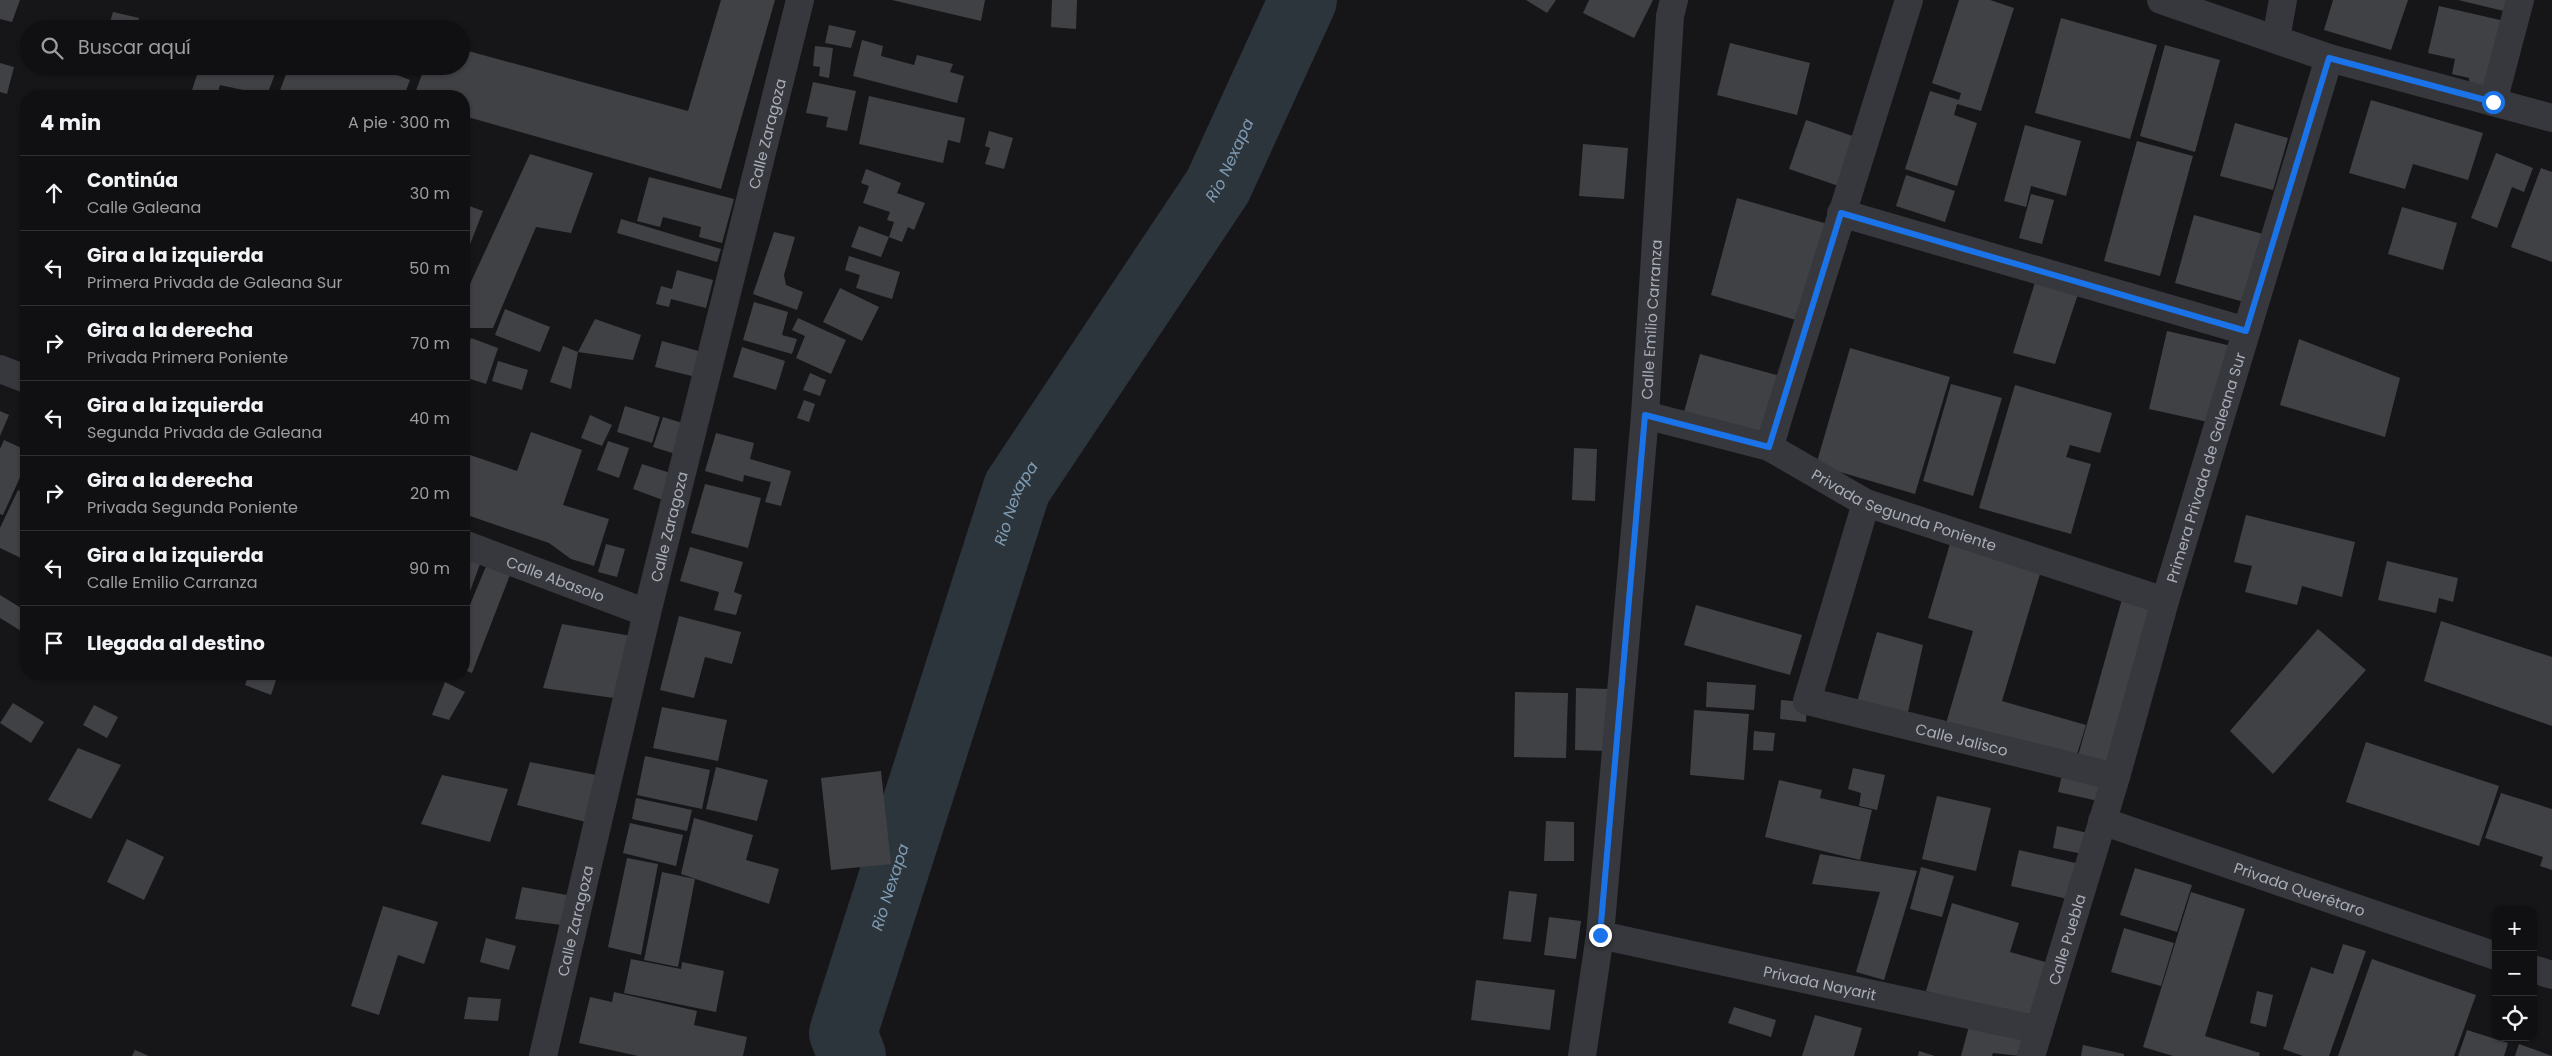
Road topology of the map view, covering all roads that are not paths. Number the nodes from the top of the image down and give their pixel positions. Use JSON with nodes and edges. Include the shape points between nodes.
{"nodes":[{"id":1,"x":800,"y":0,"type":"edge"},
{"id":2,"x":1674,"y":0,"type":"edge"},
{"id":3,"x":1908,"y":0,"type":"edge"},
{"id":4,"x":2161,"y":0,"type":"edge"},
{"id":5,"x":2283,"y":0,"type":"edge"},
{"id":6,"x":2520,"y":0,"type":"edge"},
{"id":7,"x":2276,"y":38,"type":"junction"},
{"id":8,"x":2329,"y":58,"type":"junction"},
{"id":9,"x":2493,"y":102,"type":"junction"},
{"id":10,"x":2552,"y":118,"type":"edge"},
{"id":11,"x":1841,"y":213,"type":"junction"},
{"id":12,"x":2246,"y":331,"type":"junction"},
{"id":13,"x":0,"y":369,"type":"edge"},
{"id":14,"x":20,"y":377,"type":"edge"},
{"id":15,"x":1645,"y":415,"type":"junction"},
{"id":16,"x":1769,"y":447,"type":"junction"},
{"id":17,"x":1866,"y":503,"type":"junction"},
{"id":18,"x":470,"y":546,"type":"edge"},
{"id":19,"x":2165,"y":600,"type":"junction"},
{"id":20,"x":647,"y":613,"type":"junction"},
{"id":21,"x":2116,"y":777,"type":"junction"},
{"id":22,"x":2102,"y":821,"type":"junction"},
{"id":23,"x":1600,"y":935,"type":"junction"},
{"id":24,"x":2492,"y":955,"type":"edge"},
{"id":25,"x":2537,"y":970,"type":"edge"},
{"id":26,"x":2552,"y":975,"type":"edge"},
{"id":27,"x":2039,"y":1030,"type":"junction"},
{"id":28,"x":543,"y":1056,"type":"edge"},
{"id":29,"x":1582,"y":1056,"type":"edge"},
{"id":30,"x":2031,"y":1056,"type":"edge"}],
"edges":[{"from":1,"to":20,"type":"street","name":"Calle Zaragoza"},
{"from":2,"to":15,"type":"street","name":"Calle Emilio Carranza","via":[[1670,16]]},
{"from":3,"to":11,"type":"street"},
{"from":4,"to":7,"type":"street"},
{"from":5,"to":7,"type":"street"},
{"from":6,"to":9,"type":"street"},
{"from":7,"to":8,"type":"street"},
{"from":8,"to":9,"type":"street"},
{"from":8,"to":12,"type":"street","name":"Primera Privada de Galeana Sur"},
{"from":9,"to":10,"type":"street"},
{"from":11,"to":12,"type":"street"},
{"from":11,"to":16,"type":"street"},
{"from":12,"to":19,"type":"street","name":"Primera Privada de Galeana Sur"},
{"from":13,"to":14,"type":"street"},
{"from":15,"to":16,"type":"street","name":"Privada Segunda Poniente"},
{"from":15,"to":23,"type":"street","name":"Calle Emilio Carranza"},
{"from":16,"to":17,"type":"street","name":"Privada Segunda Poniente"},
{"from":17,"to":19,"type":"street","name":"Privada Segunda Poniente"},
{"from":17,"to":21,"type":"street","name":"Calle Jalisco","via":[[1807,701]]},
{"from":18,"to":20,"type":"street","name":"Calle Abasolo"},
{"from":19,"to":21,"type":"street","name":"Primera Privada de Galeana Sur"},
{"from":20,"to":28,"type":"street","name":"Calle Zaragoza"},
{"from":21,"to":22,"type":"street","name":"Primera Privada de Galeana Sur"},
{"from":22,"to":24,"type":"street","name":"Privada Querétaro"},
{"from":22,"to":27,"type":"street","name":"Calle Puebla"},
{"from":23,"to":27,"type":"street","name":"Privada Nayarit"},
{"from":23,"to":29,"type":"street","name":"Calle Emilio Carranza"},
{"from":25,"to":26,"type":"street"},
{"from":27,"to":30,"type":"street","name":"Calle Puebla"}]}
